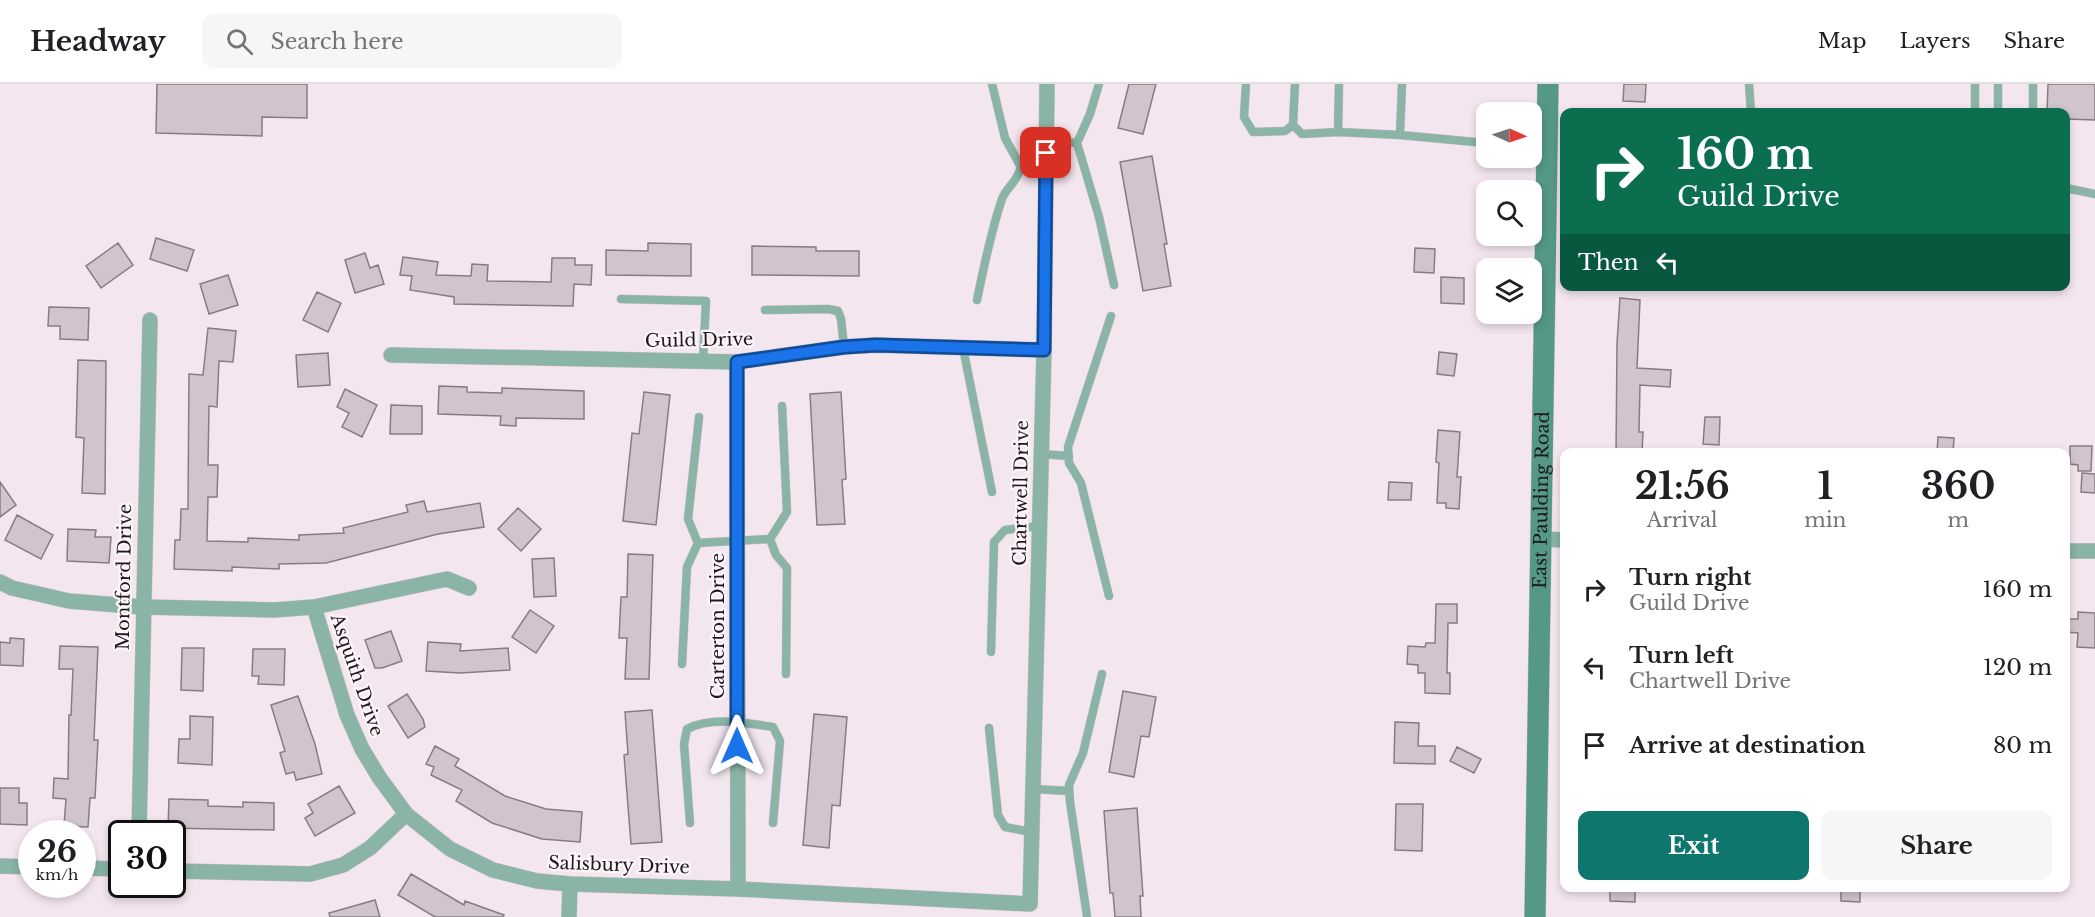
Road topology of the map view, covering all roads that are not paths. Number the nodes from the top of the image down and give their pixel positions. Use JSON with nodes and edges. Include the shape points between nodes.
{"nodes":[{"id":1,"x":992,"y":84,"type":"edge"},
{"id":2,"x":1047,"y":84,"type":"edge"},
{"id":3,"x":1099,"y":84,"type":"edge"},
{"id":4,"x":1246,"y":84,"type":"edge"},
{"id":5,"x":1295,"y":84,"type":"edge"},
{"id":6,"x":1339,"y":84,"type":"edge"},
{"id":7,"x":1402,"y":84,"type":"edge"},
{"id":8,"x":1548,"y":84,"type":"edge"},
{"id":9,"x":1749,"y":84,"type":"edge"},
{"id":10,"x":1975,"y":84,"type":"edge"},
{"id":11,"x":1998,"y":84,"type":"edge"},
{"id":12,"x":2033,"y":84,"type":"edge"},
{"id":13,"x":1751,"y":108,"type":"edge"},
{"id":14,"x":1975,"y":108,"type":"edge"},
{"id":15,"x":1998,"y":108,"type":"edge"},
{"id":16,"x":2033,"y":108,"type":"edge"},
{"id":17,"x":1293,"y":125,"type":"junction"},
{"id":18,"x":1338,"y":132,"type":"junction"},
{"id":19,"x":1542,"y":132,"type":"edge"},
{"id":20,"x":1400,"y":135,"type":"junction"},
{"id":21,"x":1046,"y":141,"type":"junction"},
{"id":22,"x":1476,"y":142,"type":"edge"},
{"id":23,"x":1077,"y":143,"type":"junction"},
{"id":24,"x":1046,"y":165,"type":"junction"},
{"id":25,"x":1021,"y":167,"type":"junction"},
{"id":26,"x":1540,"y":168,"type":"edge"},
{"id":27,"x":2070,"y":189,"type":"edge"},
{"id":28,"x":2095,"y":194,"type":"edge"},
{"id":29,"x":1114,"y":285,"type":"dead end"},
{"id":30,"x":621,"y":299,"type":"dead end"},
{"id":31,"x":976,"y":300,"type":"dead end"},
{"id":32,"x":765,"y":310,"type":"dead end"},
{"id":33,"x":1111,"y":316,"type":"dead end"},
{"id":34,"x":150,"y":320,"type":"dead end"},
{"id":35,"x":844,"y":347,"type":"junction"},
{"id":36,"x":963,"y":348,"type":"junction"},
{"id":37,"x":1044,"y":350,"type":"junction"},
{"id":38,"x":391,"y":355,"type":"dead end"},
{"id":39,"x":703,"y":361,"type":"junction"},
{"id":40,"x":737,"y":362,"type":"junction"},
{"id":41,"x":782,"y":406,"type":"dead end"},
{"id":42,"x":699,"y":417,"type":"dead end"},
{"id":43,"x":1041,"y":454,"type":"junction"},
{"id":44,"x":1069,"y":456,"type":"junction"},
{"id":45,"x":992,"y":492,"type":"dead end"},
{"id":46,"x":1039,"y":526,"type":"junction"},
{"id":47,"x":770,"y":539,"type":"junction"},
{"id":48,"x":1542,"y":539,"type":"junction"},
{"id":49,"x":1560,"y":540,"type":"edge"},
{"id":50,"x":737,"y":542,"type":"junction"},
{"id":51,"x":698,"y":543,"type":"junction"},
{"id":52,"x":2070,"y":551,"type":"edge"},
{"id":53,"x":2095,"y":551,"type":"edge"},
{"id":54,"x":0,"y":582,"type":"edge"},
{"id":55,"x":469,"y":588,"type":"dead end"},
{"id":56,"x":1109,"y":596,"type":"dead end"},
{"id":57,"x":314,"y":607,"type":"junction"},
{"id":58,"x":143,"y":608,"type":"junction"},
{"id":59,"x":991,"y":652,"type":"dead end"},
{"id":60,"x":682,"y":664,"type":"dead end"},
{"id":61,"x":786,"y":674,"type":"dead end"},
{"id":62,"x":1102,"y":674,"type":"dead end"},
{"id":63,"x":737,"y":722,"type":"junction"},
{"id":64,"x":989,"y":728,"type":"dead end"},
{"id":65,"x":1033,"y":789,"type":"junction"},
{"id":66,"x":1069,"y":791,"type":"junction"},
{"id":67,"x":406,"y":814,"type":"junction"},
{"id":68,"x":139,"y":820,"type":"edge"},
{"id":69,"x":690,"y":823,"type":"dead end"},
{"id":70,"x":773,"y":823,"type":"dead end"},
{"id":71,"x":1031,"y":832,"type":"junction"},
{"id":72,"x":0,"y":866,"type":"edge"},
{"id":73,"x":18,"y":867,"type":"edge"},
{"id":74,"x":186,"y":871,"type":"edge"},
{"id":75,"x":570,"y":884,"type":"junction"},
{"id":76,"x":738,"y":889,"type":"junction"},
{"id":77,"x":1030,"y":904,"type":"joint"},
{"id":78,"x":1087,"y":916,"type":"edge"},
{"id":79,"x":569,"y":917,"type":"edge"},
{"id":80,"x":1535,"y":917,"type":"edge"}],
"edges":[{"from":1,"to":25,"type":"lane","via":[[1005,138]]},
{"from":2,"to":21,"type":"street","name":"Chartwell Drive"},
{"from":3,"to":23,"type":"lane"},
{"from":4,"to":17,"type":"lane","via":[[1244,117],[1253,132],[1285,131]]},
{"from":5,"to":17,"type":"lane"},
{"from":6,"to":18,"type":"lane"},
{"from":7,"to":20,"type":"lane"},
{"from":8,"to":19,"type":"main road","name":"East Paulding Road"},
{"from":9,"to":13,"type":"lane"},
{"from":10,"to":14,"type":"lane"},
{"from":11,"to":15,"type":"lane"},
{"from":12,"to":16,"type":"lane"},
{"from":17,"to":18,"type":"lane","via":[[1302,134]]},
{"from":18,"to":20,"type":"lane"},
{"from":20,"to":22,"type":"lane"},
{"from":21,"to":23,"type":"lane"},
{"from":21,"to":24,"type":"street","name":"Chartwell Drive"},
{"from":23,"to":29,"type":"lane"},
{"from":24,"to":25,"type":"lane"},
{"from":24,"to":37,"type":"street","name":"Chartwell Drive"},
{"from":25,"to":31,"type":"lane","via":[[997,214]]},
{"from":26,"to":48,"type":"main road","name":"East Paulding Road"},
{"from":27,"to":28,"type":"lane"},
{"from":30,"to":39,"type":"lane","via":[[706,301]]},
{"from":32,"to":35,"type":"lane","via":[[838,311]]},
{"from":33,"to":44,"type":"lane","via":[[1068,447]]},
{"from":34,"to":58,"type":"street","name":"Montford Drive"},
{"from":35,"to":36,"type":"street","name":"Guild Drive"},
{"from":35,"to":40,"type":"street","name":"Guild Drive"},
{"from":36,"to":37,"type":"street","name":"Guild Drive"},
{"from":36,"to":45,"type":"lane"},
{"from":37,"to":43,"type":"street","name":"Chartwell Drive"},
{"from":38,"to":39,"type":"street","name":"Guild Drive"},
{"from":39,"to":40,"type":"street","name":"Guild Drive"},
{"from":40,"to":50,"type":"street","name":"Carterton Drive"},
{"from":41,"to":47,"type":"lane","via":[[787,512]]},
{"from":42,"to":51,"type":"lane","via":[[688,519]]},
{"from":43,"to":44,"type":"lane"},
{"from":43,"to":46,"type":"street","name":"Chartwell Drive"},
{"from":44,"to":56,"type":"lane","via":[[1081,483]]},
{"from":46,"to":59,"type":"lane","via":[[1005,530],[994,542]]},
{"from":46,"to":65,"type":"street","name":"Chartwell Drive"},
{"from":47,"to":50,"type":"lane"},
{"from":47,"to":61,"type":"lane","via":[[787,568]]},
{"from":48,"to":49,"type":"street"},
{"from":48,"to":80,"type":"main road","name":"East Paulding Road"},
{"from":50,"to":51,"type":"lane"},
{"from":50,"to":63,"type":"street","name":"Carterton Drive"},
{"from":51,"to":60,"type":"lane","via":[[687,567]]},
{"from":52,"to":53,"type":"street"},
{"from":54,"to":58,"type":"street","via":[[69,601]]},
{"from":55,"to":57,"type":"street","via":[[447,579]]},
{"from":57,"to":58,"type":"street"},
{"from":57,"to":67,"type":"street","name":"Asquith Drive","via":[[347,715],[362,749]]},
{"from":58,"to":68,"type":"street","name":"Montford Drive"},
{"from":62,"to":66,"type":"lane","via":[[1083,753]]},
{"from":63,"to":69,"type":"lane","via":[[698,723],[687,729],[684,744]]},
{"from":63,"to":70,"type":"lane","via":[[773,727],[780,741]]},
{"from":63,"to":76,"type":"street","name":"Carterton Drive"},
{"from":64,"to":71,"type":"lane","via":[[998,815],[1005,827]]},
{"from":65,"to":66,"type":"lane"},
{"from":65,"to":71,"type":"street","name":"Chartwell Drive"},
{"from":66,"to":78,"type":"lane"},
{"from":67,"to":74,"type":"street","via":[[370,848],[343,865],[310,874]]},
{"from":67,"to":75,"type":"street","name":"Salisbury Drive","via":[[450,849],[493,870]]},
{"from":71,"to":77,"type":"street","name":"Chartwell Drive"},
{"from":72,"to":73,"type":"street"},
{"from":75,"to":76,"type":"street","name":"Salisbury Drive"},
{"from":75,"to":79,"type":"street"},
{"from":76,"to":77,"type":"street","name":"Salisbury Drive"}]}
